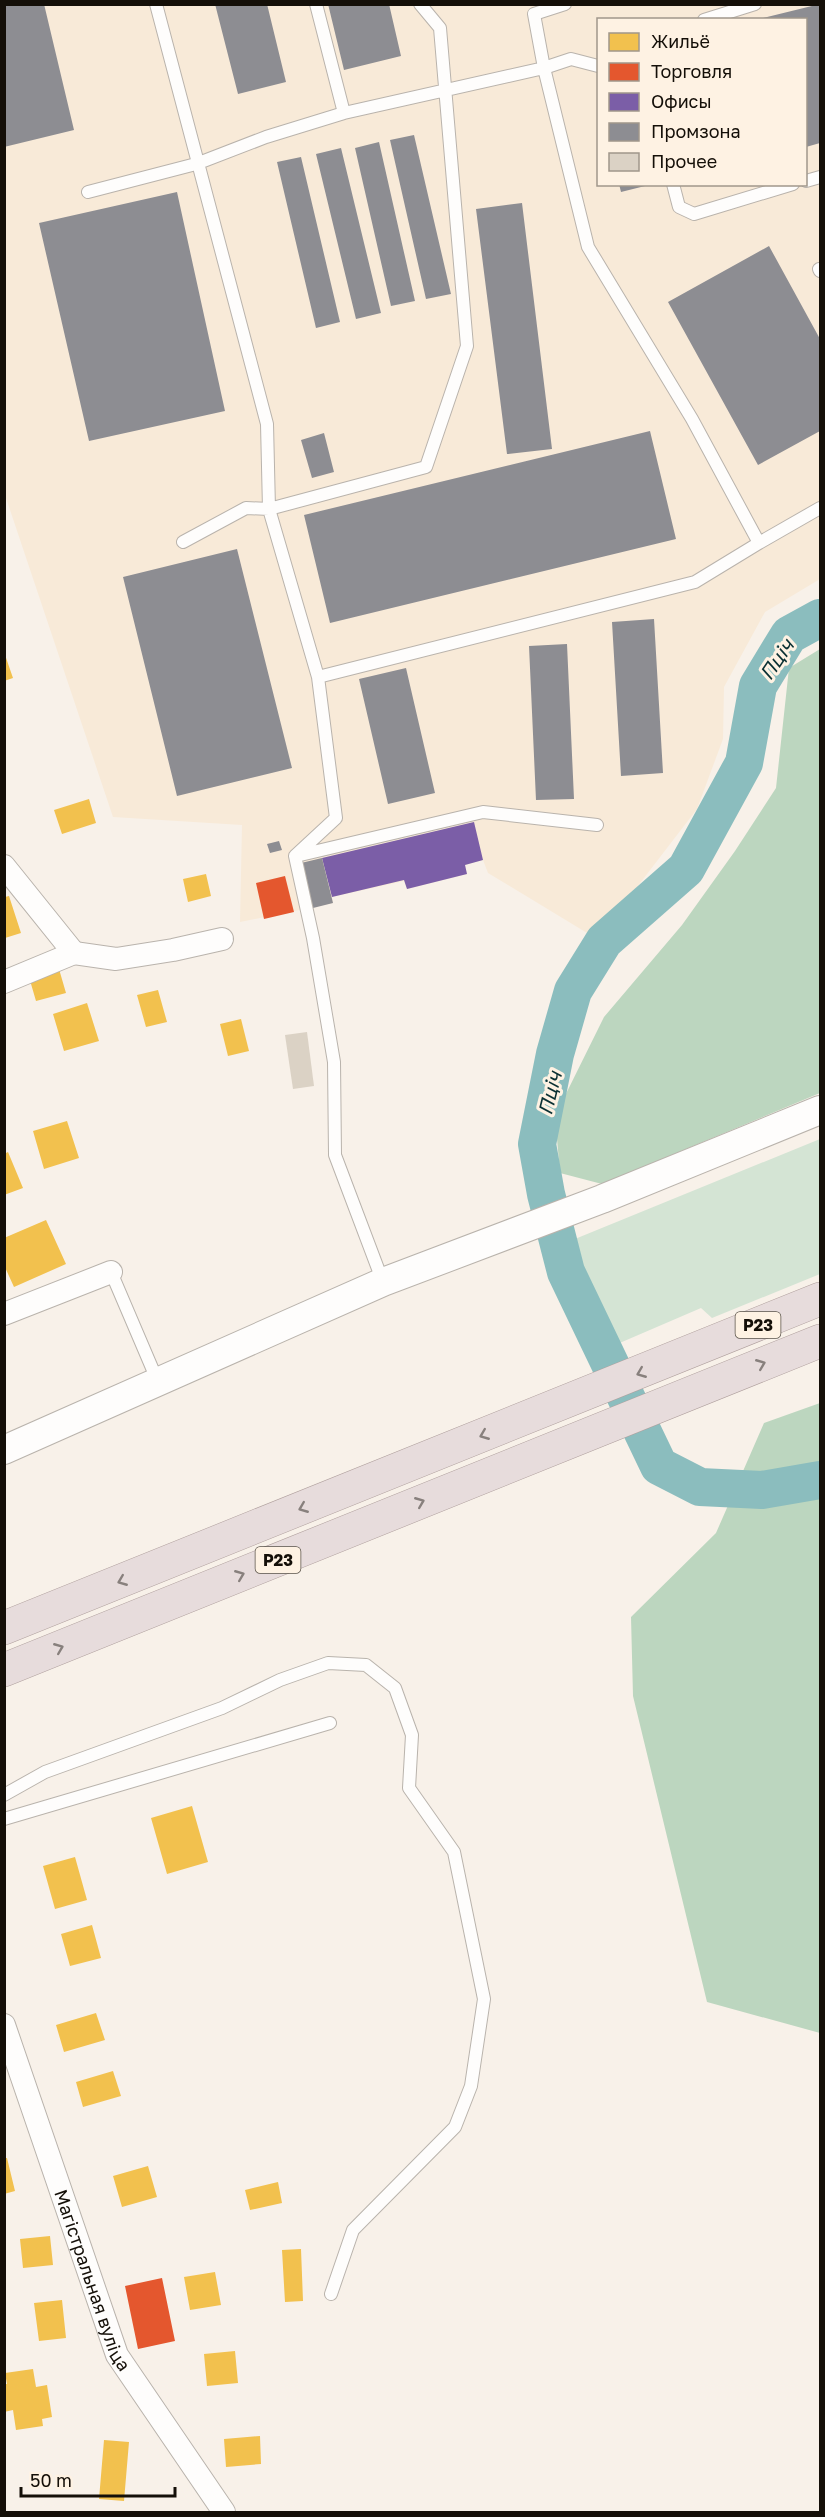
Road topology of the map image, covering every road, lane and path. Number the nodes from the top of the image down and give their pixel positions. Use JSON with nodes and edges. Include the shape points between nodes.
{"nodes":[{"id":1,"x":156,"y":4,"type":"edge"},
{"id":2,"x":316,"y":4,"type":"edge"},
{"id":3,"x":420,"y":4,"type":"edge"},
{"id":4,"x":565,"y":4,"type":"edge"},
{"id":5,"x":755,"y":4,"type":"edge"},
{"id":6,"x":710,"y":18,"type":"edge"},
{"id":7,"x":597,"y":66,"type":"edge"},
{"id":8,"x":544,"y":68,"type":"junction"},
{"id":9,"x":444,"y":88,"type":"junction"},
{"id":10,"x":344,"y":113,"type":"junction"},
{"id":11,"x":196,"y":164,"type":"junction"},
{"id":12,"x":674,"y":186,"type":"edge"},
{"id":13,"x":786,"y":186,"type":"edge"},
{"id":14,"x":88,"y":192,"type":"dead end"},
{"id":15,"x":820,"y":508,"type":"edge"},
{"id":16,"x":269,"y":509,"type":"junction"},
{"id":17,"x":183,"y":542,"type":"dead end"},
{"id":18,"x":759,"y":543,"type":"junction"},
{"id":19,"x":318,"y":677,"type":"junction"},
{"id":20,"x":597,"y":825,"type":"dead end"},
{"id":21,"x":295,"y":856,"type":"junction"},
{"id":22,"x":4,"y":866,"type":"edge"},
{"id":23,"x":222,"y":939,"type":"dead end"},
{"id":24,"x":74,"y":953,"type":"junction"},
{"id":25,"x":4,"y":982,"type":"edge"},
{"id":26,"x":820,"y":1110,"type":"edge"},
{"id":27,"x":111,"y":1272,"type":"joint"},
{"id":28,"x":383,"y":1282,"type":"junction"},
{"id":29,"x":820,"y":1299,"type":"edge"},
{"id":30,"x":4,"y":1314,"type":"edge"},
{"id":31,"x":820,"y":1341,"type":"edge"},
{"id":32,"x":158,"y":1383,"type":"junction"},
{"id":33,"x":4,"y":1450,"type":"edge"},
{"id":34,"x":4,"y":1628,"type":"edge"},
{"id":35,"x":4,"y":1670,"type":"edge"},
{"id":36,"x":330,"y":1723,"type":"dead end"},
{"id":37,"x":4,"y":1795,"type":"edge"},
{"id":38,"x":4,"y":1819,"type":"edge"},
{"id":39,"x":4,"y":2025,"type":"edge"},
{"id":40,"x":331,"y":2294,"type":"dead end"},
{"id":41,"x":224,"y":2512,"type":"edge"}],
"edges":[{"from":1,"to":11,"type":"lane"},
{"from":2,"to":10,"type":"lane"},
{"from":3,"to":9,"type":"lane","via":[[440,28]]},
{"from":4,"to":8,"type":"lane","via":[[534,14]]},
{"from":5,"to":6,"type":"lane"},
{"from":7,"to":8,"type":"lane","via":[[571,59]]},
{"from":8,"to":9,"type":"lane"},
{"from":8,"to":18,"type":"lane","via":[[588,247],[692,419]]},
{"from":9,"to":10,"type":"lane"},
{"from":9,"to":16,"type":"lane","via":[[467,346],[426,467]]},
{"from":10,"to":11,"type":"lane"},
{"from":11,"to":14,"type":"lane"},
{"from":11,"to":16,"type":"lane","via":[[267,424]]},
{"from":12,"to":13,"type":"lane","via":[[679,207],[694,214]]},
{"from":15,"to":18,"type":"lane"},
{"from":16,"to":17,"type":"lane","via":[[246,508]]},
{"from":16,"to":19,"type":"lane"},
{"from":18,"to":19,"type":"lane","via":[[695,582]]},
{"from":19,"to":21,"type":"lane","via":[[336,818]]},
{"from":20,"to":21,"type":"lane","via":[[483,812]]},
{"from":21,"to":28,"type":"lane","via":[[314,938],[334,1062],[335,1155]]},
{"from":22,"to":24,"type":"street"},
{"from":23,"to":24,"type":"street","via":[[116,959]]},
{"from":24,"to":25,"type":"street"},
{"from":26,"to":28,"type":"street"},
{"from":27,"to":30,"type":"street"},
{"from":27,"to":32,"type":"lane"},
{"from":28,"to":32,"type":"street"},
{"from":29,"to":34,"type":"highway","number":"Р23","one_way":true},
{"from":35,"to":31,"type":"highway","number":"Р23","one_way":true},
{"from":32,"to":33,"type":"street"},
{"from":36,"to":38,"type":"lane"},
{"from":37,"to":40,"type":"lane","via":[[45,1772],[222,1708],[280,1680],[328,1663],[366,1665],[395,1688],[412,1735],[409,1788],[454,1852],[484,1999],[471,2086],[455,2127],[353,2230]]},
{"from":39,"to":41,"type":"street","name":"Магістральная вуліца","via":[[117,2355]]}]}
